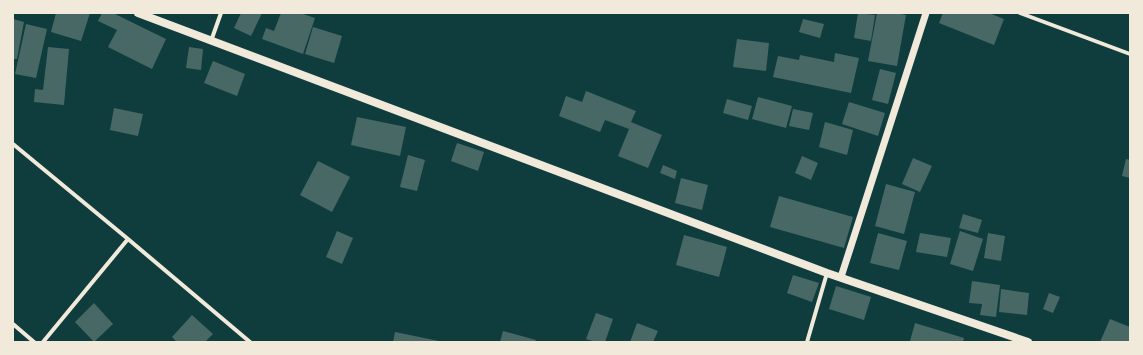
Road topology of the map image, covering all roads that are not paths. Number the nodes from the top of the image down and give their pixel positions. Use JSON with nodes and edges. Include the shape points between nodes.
{"nodes":[{"id":1,"x":138,"y":13,"type":"edge"},
{"id":2,"x":221,"y":13,"type":"edge"},
{"id":3,"x":926,"y":13,"type":"edge"},
{"id":4,"x":1020,"y":13,"type":"edge"},
{"id":5,"x":211,"y":41,"type":"junction"},
{"id":6,"x":1130,"y":54,"type":"edge"},
{"id":7,"x":13,"y":144,"type":"edge"},
{"id":8,"x":128,"y":239,"type":"junction"},
{"id":9,"x":827,"y":273,"type":"junction"},
{"id":10,"x":841,"y":277,"type":"junction"},
{"id":11,"x":13,"y":324,"type":"edge"},
{"id":12,"x":34,"y":342,"type":"edge"},
{"id":13,"x":43,"y":342,"type":"edge"},
{"id":14,"x":250,"y":342,"type":"edge"},
{"id":15,"x":806,"y":342,"type":"edge"},
{"id":16,"x":1028,"y":342,"type":"edge"}],
"edges":[{"from":1,"to":5,"type":"main road"},
{"from":2,"to":5,"type":"street"},
{"from":3,"to":10,"type":"street"},
{"from":4,"to":6,"type":"street"},
{"from":5,"to":9,"type":"main road"},
{"from":7,"to":8,"type":"street"},
{"from":8,"to":13,"type":"street"},
{"from":8,"to":14,"type":"street"},
{"from":9,"to":10,"type":"main road"},
{"from":9,"to":15,"type":"street"},
{"from":10,"to":16,"type":"main road"},
{"from":11,"to":12,"type":"street"}]}
